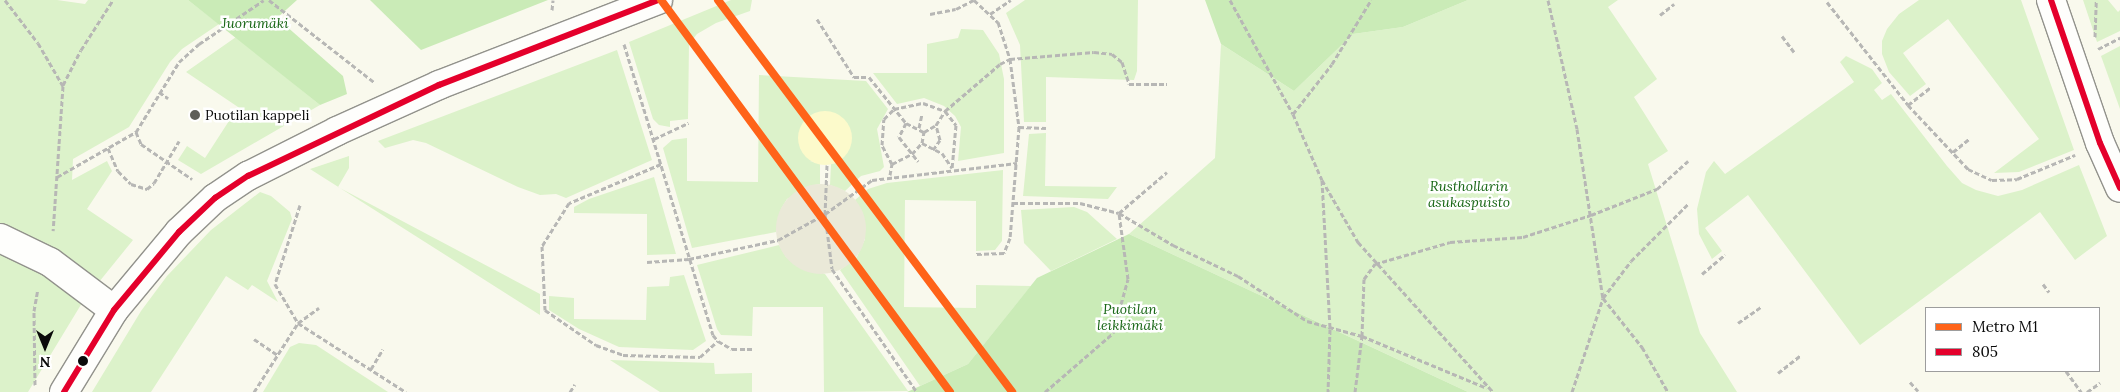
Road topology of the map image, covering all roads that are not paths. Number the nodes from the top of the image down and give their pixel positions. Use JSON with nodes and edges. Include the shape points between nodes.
{"nodes":[{"id":1,"x":658,"y":0,"type":"edge"},
{"id":2,"x":2051,"y":0,"type":"edge"},
{"id":3,"x":2120,"y":188,"type":"edge"},
{"id":4,"x":0,"y":238,"type":"edge"},
{"id":5,"x":114,"y":310,"type":"junction"},
{"id":6,"x":64,"y":392,"type":"edge"}],
"edges":[{"from":1,"to":5,"type":"street","via":[[440,85],[337,131],[248,176],[215,198],[179,232]]},
{"from":2,"to":3,"type":"street","via":[[2100,143]]},
{"from":4,"to":5,"type":"street","via":[[50,262]]},
{"from":5,"to":6,"type":"street"}]}
